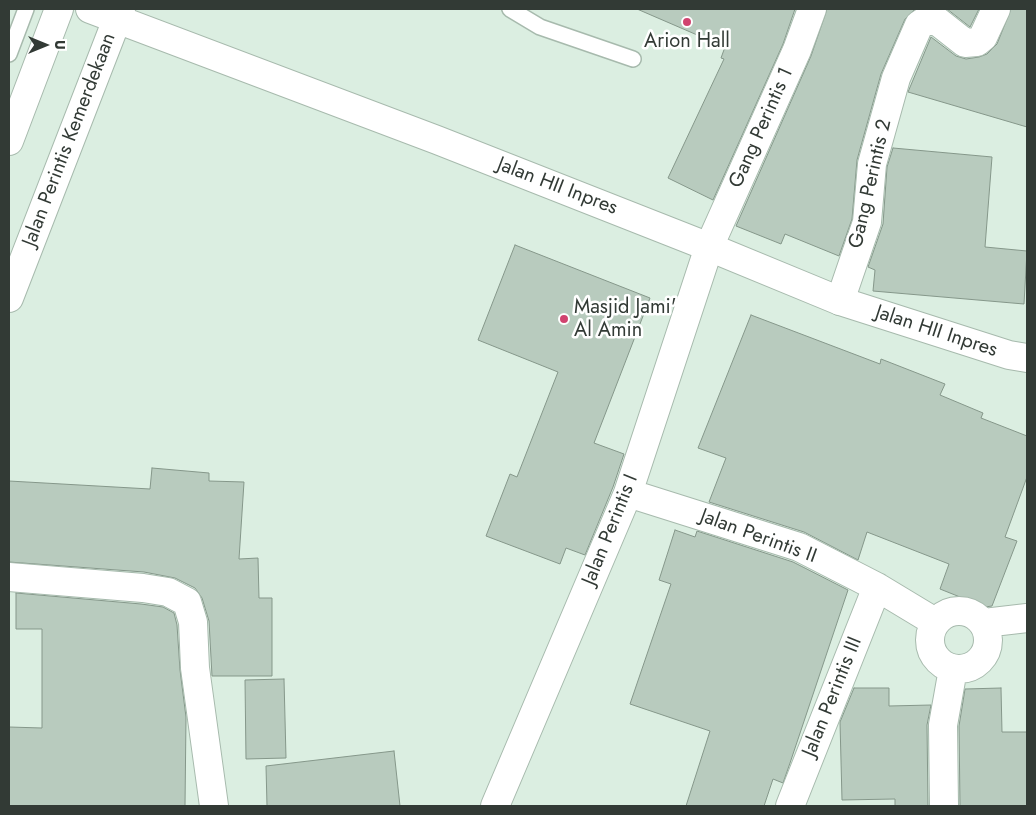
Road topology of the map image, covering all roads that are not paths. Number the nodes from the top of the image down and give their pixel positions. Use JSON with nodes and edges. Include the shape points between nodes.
{"nodes":[{"id":1,"x":26,"y":9,"type":"edge"},
{"id":2,"x":59,"y":9,"type":"edge"},
{"id":3,"x":90,"y":9,"type":"edge"},
{"id":4,"x":510,"y":9,"type":"edge"},
{"id":5,"x":812,"y":9,"type":"edge"},
{"id":6,"x":996,"y":9,"type":"edge"},
{"id":7,"x":119,"y":14,"type":"edge"},
{"id":8,"x":9,"y":54,"type":"edge"},
{"id":9,"x":633,"y":59,"type":"dead end"},
{"id":10,"x":9,"y":141,"type":"edge"},
{"id":11,"x":709,"y":247,"type":"junction"},
{"id":12,"x":9,"y":298,"type":"edge"},
{"id":13,"x":840,"y":301,"type":"junction"},
{"id":14,"x":1027,"y":358,"type":"edge"},
{"id":15,"x":628,"y":493,"type":"junction"},
{"id":16,"x":9,"y":577,"type":"edge"},
{"id":17,"x":877,"y":587,"type":"junction"},
{"id":18,"x":1027,"y":618,"type":"edge"},
{"id":19,"x":935,"y":622,"type":"junction"},
{"id":20,"x":984,"y":623,"type":"junction"},
{"id":21,"x":953,"y":669,"type":"junction"},
{"id":22,"x":214,"y":806,"type":"edge"},
{"id":23,"x":494,"y":806,"type":"edge"},
{"id":24,"x":790,"y":806,"type":"edge"},
{"id":25,"x":944,"y":806,"type":"edge"}],
"edges":[{"from":1,"to":8,"type":"lane"},
{"from":2,"to":10,"type":"main road"},
{"from":3,"to":7,"type":"main road","name":"Jalan HII Inpres"},
{"from":4,"to":9,"type":"lane","via":[[540,27]]},
{"from":5,"to":11,"type":"main road","name":"Gang Perintis 1","via":[[797,50]]},
{"from":6,"to":13,"type":"main road","name":"Gang Perintis 2","via":[[983,37],[977,42],[965,43],[937,21],[925,21],[919,26],[896,78],[872,164],[867,222]]},
{"from":7,"to":11,"type":"main road","name":"Jalan HII Inpres"},
{"from":7,"to":12,"type":"main road","name":"Jalan Perintis Kemerdekaan"},
{"from":11,"to":13,"type":"main road","name":"Jalan HII Inpres"},
{"from":11,"to":15,"type":"main road","name":"Jalan Perintis I"},
{"from":13,"to":14,"type":"main road","name":"Jalan HII Inpres"},
{"from":15,"to":17,"type":"main road","name":"Jalan Perintis II","via":[[799,547]]},
{"from":15,"to":23,"type":"main road","name":"Jalan Perintis I"},
{"from":16,"to":22,"type":"main road","via":[[143,588],[168,592],[186,602],[193,622],[195,668]]},
{"from":17,"to":19,"type":"main road","name":"Jalan Perintis II"},
{"from":17,"to":24,"type":"main road","name":"Jalan Perintis III"},
{"from":18,"to":20,"type":"main road"},
{"from":19,"to":20,"type":"main road","via":[[943,614],[966,610]]},
{"from":19,"to":21,"type":"main road","via":[[930,645],[943,665]]},
{"from":20,"to":21,"type":"main road","via":[[988,634],[984,656],[976,665]]},
{"from":21,"to":25,"type":"main road","via":[[943,725]]}]}
